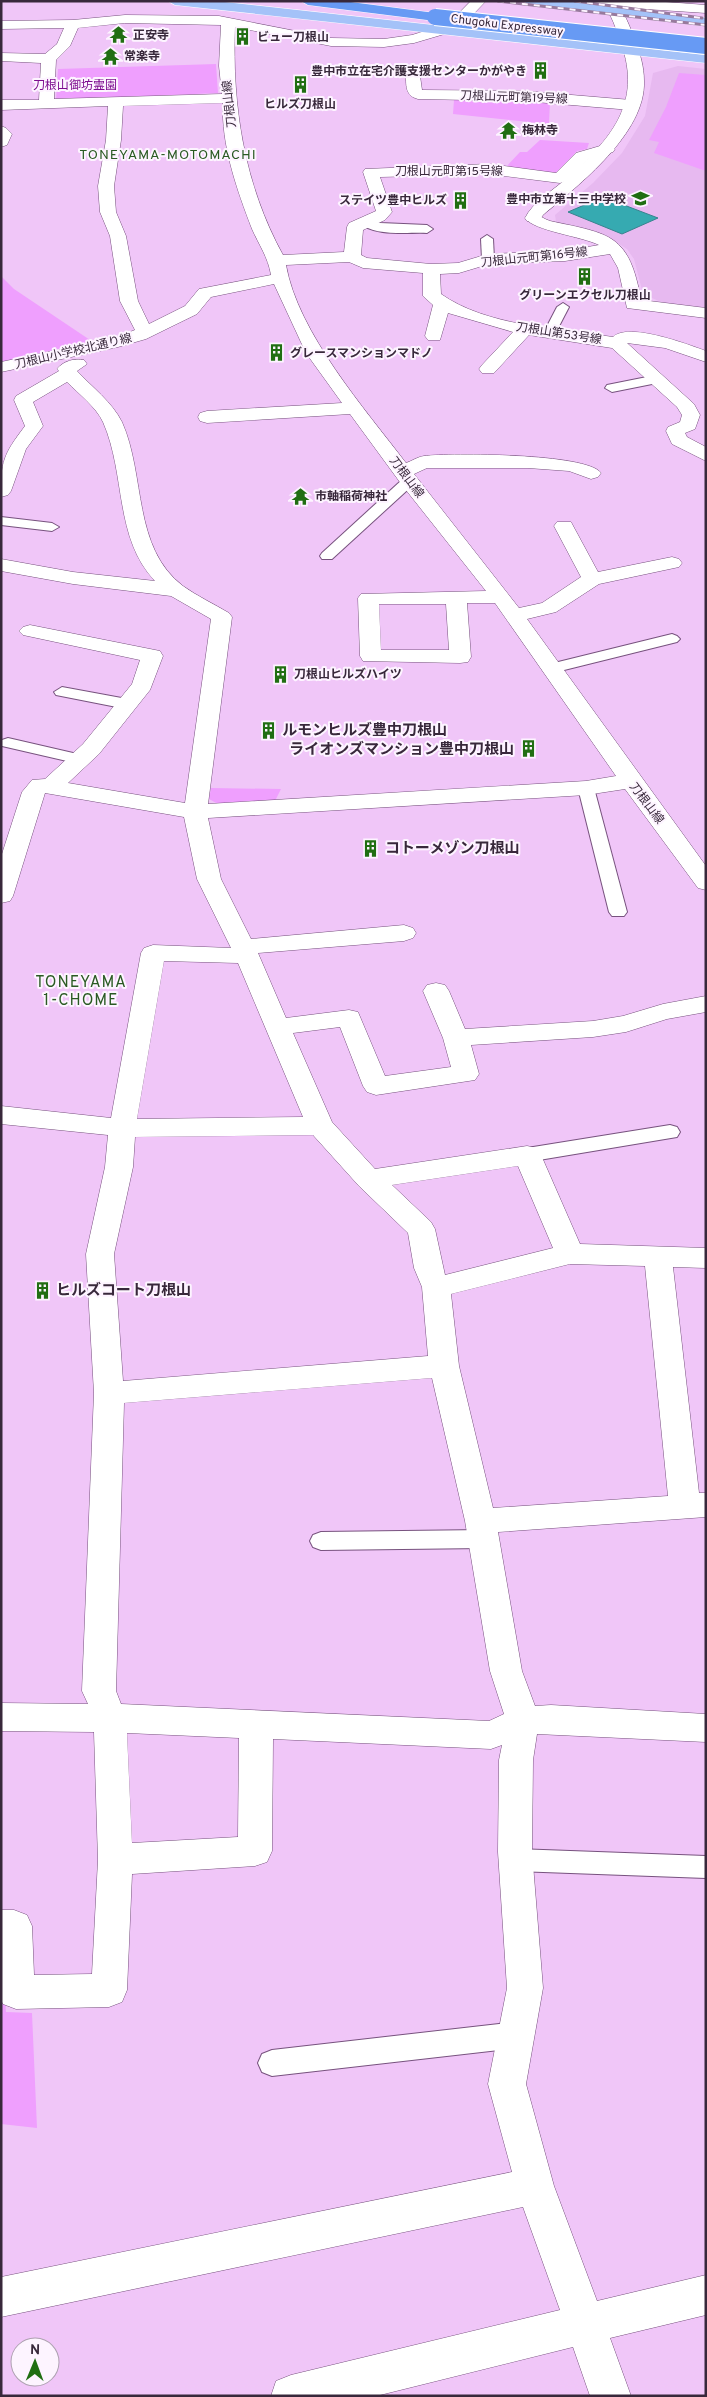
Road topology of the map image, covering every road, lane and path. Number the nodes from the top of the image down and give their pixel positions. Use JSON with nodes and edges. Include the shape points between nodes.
{"nodes":[{"id":1,"x":175,"y":1,"type":"edge"},
{"id":2,"x":308,"y":1,"type":"edge"},
{"id":3,"x":404,"y":1,"type":"edge"},
{"id":4,"x":479,"y":1,"type":"edge"},
{"id":5,"x":530,"y":1,"type":"edge"},
{"id":6,"x":612,"y":6,"type":"edge"},
{"id":7,"x":443,"y":9,"type":"junction"},
{"id":8,"x":706,"y":9,"type":"edge"},
{"id":9,"x":228,"y":21,"type":"junction"},
{"id":10,"x":706,"y":22,"type":"edge"},
{"id":11,"x":73,"y":24,"type":"junction"},
{"id":12,"x":1,"y":25,"type":"edge"},
{"id":13,"x":442,"y":31,"type":"junction"},
{"id":14,"x":706,"y":34,"type":"edge"},
{"id":15,"x":706,"y":46,"type":"edge"},
{"id":16,"x":631,"y":51,"type":"junction"},
{"id":17,"x":1,"y":57,"type":"edge"},
{"id":18,"x":706,"y":58,"type":"edge"},
{"id":19,"x":49,"y":59,"type":"junction"},
{"id":20,"x":413,"y":76,"type":"dead end"},
{"id":21,"x":230,"y":98,"type":"junction"},
{"id":22,"x":115,"y":102,"type":"junction"},
{"id":23,"x":46,"y":104,"type":"junction"},
{"id":24,"x":1,"y":105,"type":"edge"},
{"id":25,"x":631,"y":105,"type":"junction"},
{"id":26,"x":1,"y":131,"type":"edge"},
{"id":27,"x":1,"y":142,"type":"edge"},
{"id":28,"x":607,"y":149,"type":"junction"},
{"id":29,"x":366,"y":222,"type":"junction"},
{"id":30,"x":427,"y":229,"type":"dead end"},
{"id":31,"x":487,"y":239,"type":"dead end"},
{"id":32,"x":614,"y":248,"type":"junction"},
{"id":33,"x":352,"y":257,"type":"junction"},
{"id":34,"x":488,"y":260,"type":"junction"},
{"id":35,"x":278,"y":269,"type":"junction"},
{"id":36,"x":431,"y":269,"type":"junction"},
{"id":37,"x":633,"y":304,"type":"junction"},
{"id":38,"x":441,"y":305,"type":"junction"},
{"id":39,"x":564,"y":307,"type":"dead end"},
{"id":40,"x":706,"y":313,"type":"edge"},
{"id":41,"x":525,"y":328,"type":"junction"},
{"id":42,"x":550,"y":332,"type":"junction"},
{"id":43,"x":143,"y":334,"type":"junction"},
{"id":44,"x":434,"y":336,"type":"dead end"},
{"id":45,"x":620,"y":340,"type":"junction"},
{"id":46,"x":706,"y":357,"type":"edge"},
{"id":47,"x":1,"y":367,"type":"edge"},
{"id":48,"x":488,"y":369,"type":"dead end"},
{"id":49,"x":68,"y":371,"type":"junction"},
{"id":50,"x":657,"y":379,"type":"junction"},
{"id":51,"x":1,"y":380,"type":"edge"},
{"id":52,"x":612,"y":388,"type":"dead end"},
{"id":53,"x":356,"y":408,"type":"junction"},
{"id":54,"x":207,"y":416,"type":"dead end"},
{"id":55,"x":697,"y":423,"type":"edge"},
{"id":56,"x":706,"y":455,"type":"edge"},
{"id":57,"x":592,"y":473,"type":"dead end"},
{"id":58,"x":406,"y":476,"type":"junction"},
{"id":59,"x":1,"y":491,"type":"edge"},
{"id":60,"x":1,"y":521,"type":"edge"},
{"id":61,"x":564,"y":526,"type":"dead end"},
{"id":62,"x":52,"y":528,"type":"dead end"},
{"id":63,"x":327,"y":556,"type":"dead end"},
{"id":64,"x":672,"y":563,"type":"dead end"},
{"id":65,"x":1,"y":565,"type":"edge"},
{"id":66,"x":592,"y":579,"type":"junction"},
{"id":67,"x":176,"y":590,"type":"junction"},
{"id":68,"x":501,"y":597,"type":"junction"},
{"id":69,"x":456,"y":598,"type":"junction"},
{"id":70,"x":514,"y":614,"type":"junction"},
{"id":71,"x":30,"y":631,"type":"dead end"},
{"id":72,"x":672,"y":639,"type":"dead end"},
{"id":73,"x":552,"y":668,"type":"junction"},
{"id":74,"x":62,"y":692,"type":"dead end"},
{"id":75,"x":127,"y":704,"type":"junction"},
{"id":76,"x":8,"y":743,"type":"dead end"},
{"id":77,"x":80,"y":759,"type":"junction"},
{"id":78,"x":630,"y":781,"type":"junction"},
{"id":79,"x":51,"y":786,"type":"junction"},
{"id":80,"x":586,"y":788,"type":"junction"},
{"id":81,"x":195,"y":812,"type":"junction"},
{"id":82,"x":706,"y":883,"type":"edge"},
{"id":83,"x":1,"y":896,"type":"edge"},
{"id":84,"x":618,"y":912,"type":"dead end"},
{"id":85,"x":404,"y":932,"type":"dead end"},
{"id":86,"x":245,"y":952,"type":"junction"},
{"id":87,"x":436,"y":991,"type":"dead end"},
{"id":88,"x":706,"y":1004,"type":"edge"},
{"id":89,"x":278,"y":1028,"type":"junction"},
{"id":90,"x":456,"y":1038,"type":"junction"},
{"id":91,"x":1,"y":1115,"type":"edge"},
{"id":92,"x":320,"y":1126,"type":"junction"},
{"id":93,"x":122,"y":1128,"type":"junction"},
{"id":94,"x":670,"y":1132,"type":"dead end"},
{"id":95,"x":527,"y":1154,"type":"junction"},
{"id":96,"x":369,"y":1179,"type":"junction"},
{"id":97,"x":570,"y":1254,"type":"junction"},
{"id":98,"x":658,"y":1256,"type":"junction"},
{"id":99,"x":706,"y":1258,"type":"edge"},
{"id":100,"x":436,"y":1287,"type":"junction"},
{"id":101,"x":444,"y":1366,"type":"junction"},
{"id":102,"x":109,"y":1393,"type":"junction"},
{"id":103,"x":695,"y":1505,"type":"edge"},
{"id":104,"x":483,"y":1530,"type":"junction"},
{"id":105,"x":322,"y":1541,"type":"dead end"},
{"id":106,"x":1,"y":1716,"type":"edge"},
{"id":107,"x":110,"y":1718,"type":"junction"},
{"id":108,"x":523,"y":1721,"type":"junction"},
{"id":109,"x":256,"y":1726,"type":"junction"},
{"id":110,"x":706,"y":1728,"type":"edge"},
{"id":111,"x":115,"y":1860,"type":"junction"},
{"id":112,"x":516,"y":1860,"type":"junction"},
{"id":113,"x":706,"y":1867,"type":"edge"},
{"id":114,"x":1,"y":1926,"type":"edge"},
{"id":115,"x":516,"y":2035,"type":"junction"},
{"id":116,"x":272,"y":2063,"type":"dead end"},
{"id":117,"x":535,"y":2186,"type":"junction"},
{"id":118,"x":706,"y":2295,"type":"edge"},
{"id":119,"x":1,"y":2297,"type":"edge"},
{"id":120,"x":586,"y":2326,"type":"junction"},
{"id":121,"x":290,"y":2396,"type":"edge"},
{"id":122,"x":611,"y":2396,"type":"edge"}],
"edges":[{"from":1,"to":13,"type":"main road"},
{"from":2,"to":7,"type":"highway","name":"Chugoku Expressway"},
{"from":3,"to":7,"type":"highway","name":"Chugoku Expressway"},
{"from":4,"to":13,"type":"street","via":[[455,25]]},
{"from":5,"to":6,"type":"main road"},
{"from":6,"to":8,"type":"street"},
{"from":6,"to":10,"type":"main road"},
{"from":6,"to":16,"type":"street"},
{"from":7,"to":14,"type":"highway","name":"Chugoku Expressway","via":[[496,11]]},
{"from":7,"to":15,"type":"highway","name":"Chugoku Expressway","bridge":true},
{"from":9,"to":11,"type":"street","via":[[125,19]]},
{"from":9,"to":13,"type":"street","via":[[331,42],[351,43],[398,42]]},
{"from":9,"to":21,"type":"street","name":"刀根山線","via":[[226,66]]},
{"from":11,"to":12,"type":"street"},
{"from":11,"to":19,"type":"street","via":[[67,40]]},
{"from":13,"to":16,"type":"main road"},
{"from":16,"to":18,"type":"main road"},
{"from":16,"to":25,"type":"street","via":[[636,79]]},
{"from":17,"to":19,"type":"street"},
{"from":19,"to":23,"type":"street"},
{"from":20,"to":25,"type":"street","name":"刀根山元町第19号線","via":[[414,90],[418,94],[556,97]]},
{"from":21,"to":22,"type":"street","via":[[154,98]]},
{"from":21,"to":35,"type":"street","name":"刀根山線","via":[[231,124],[245,189]]},
{"from":22,"to":23,"type":"street"},
{"from":22,"to":43,"type":"street","via":[[117,119],[106,186],[108,212],[118,236],[129,300]]},
{"from":23,"to":24,"type":"street"},
{"from":25,"to":28,"type":"street"},
{"from":26,"to":27,"type":"street","via":[[4,134]]},
{"from":28,"to":29,"type":"street","name":"刀根山元町第15号線","via":[[582,156],[560,178],[489,169],[371,172],[384,212]]},
{"from":28,"to":32,"type":"street","via":[[533,218],[540,223],[596,237]]},
{"from":29,"to":30,"type":"lane","via":[[378,227]]},
{"from":29,"to":33,"type":"street","via":[[355,227]]},
{"from":31,"to":34,"type":"lane"},
{"from":32,"to":34,"type":"street","name":"刀根山元町第16号線","via":[[565,256]]},
{"from":32,"to":37,"type":"street","via":[[623,259]]},
{"from":33,"to":35,"type":"street","name":"刀根山元町第16号線"},
{"from":33,"to":36,"type":"street","name":"刀根山元町第16号線","via":[[363,264]]},
{"from":34,"to":36,"type":"street","name":"刀根山元町第16号線","via":[[459,268]]},
{"from":35,"to":43,"type":"street","name":"刀根山小学校北通り線","via":[[205,293],[191,310]]},
{"from":35,"to":53,"type":"street","name":"刀根山線","via":[[315,353]]},
{"from":36,"to":38,"type":"street","via":[[432,296]]},
{"from":37,"to":40,"type":"street"},
{"from":37,"to":45,"type":"street"},
{"from":38,"to":41,"type":"street","name":"刀根山第53号線","via":[[464,315]]},
{"from":38,"to":44,"type":"street"},
{"from":39,"to":42,"type":"lane"},
{"from":41,"to":42,"type":"street","name":"刀根山第53号線"},
{"from":41,"to":48,"type":"street"},
{"from":42,"to":45,"type":"street","name":"刀根山第53号線"},
{"from":43,"to":47,"type":"street","name":"刀根山小学校北通り線"},
{"from":43,"to":49,"type":"street","via":[[147,338]]},
{"from":45,"to":46,"type":"street","name":"刀根山第53号線","via":[[668,343]]},
{"from":45,"to":50,"type":"street"},
{"from":49,"to":51,"type":"street"},
{"from":49,"to":59,"type":"street","via":[[23,400],[34,426],[17,449]]},
{"from":49,"to":67,"type":"street","via":[[111,420],[141,541],[156,570]]},
{"from":50,"to":52,"type":"lane"},
{"from":50,"to":55,"type":"street","via":[[686,404]]},
{"from":53,"to":54,"type":"street"},
{"from":53,"to":58,"type":"street","name":"刀根山線"},
{"from":55,"to":56,"type":"street","via":[[675,431],[679,440]]},
{"from":57,"to":58,"type":"street","via":[[572,466],[528,462],[424,462]]},
{"from":58,"to":63,"type":"lane"},
{"from":58,"to":68,"type":"street","name":"刀根山線"},
{"from":60,"to":62,"type":"lane"},
{"from":61,"to":66,"type":"street"},
{"from":64,"to":66,"type":"street"},
{"from":65,"to":67,"type":"street","via":[[73,578]]},
{"from":66,"to":70,"type":"street","via":[[549,608]]},
{"from":67,"to":81,"type":"street","via":[[222,617]]},
{"from":68,"to":69,"type":"street"},
{"from":68,"to":70,"type":"street","name":"刀根山線"},
{"from":69,"to":69,"type":"street","via":[[368,598],[371,656],[460,657]]},
{"from":70,"to":73,"type":"street","name":"刀根山線"},
{"from":71,"to":75,"type":"street","via":[[152,656],[142,686]]},
{"from":72,"to":73,"type":"lane"},
{"from":73,"to":78,"type":"street","name":"刀根山線"},
{"from":74,"to":75,"type":"lane"},
{"from":75,"to":77,"type":"street"},
{"from":76,"to":77,"type":"lane"},
{"from":77,"to":79,"type":"street"},
{"from":78,"to":80,"type":"street"},
{"from":78,"to":82,"type":"street","name":"刀根山線"},
{"from":79,"to":81,"type":"street"},
{"from":79,"to":83,"type":"street","via":[[40,784],[33,792]]},
{"from":80,"to":81,"type":"street"},
{"from":80,"to":84,"type":"lane"},
{"from":81,"to":86,"type":"street","via":[[209,880]]},
{"from":85,"to":86,"type":"street"},
{"from":86,"to":89,"type":"street"},
{"from":86,"to":93,"type":"street","via":[[153,953]]},
{"from":87,"to":90,"type":"street"},
{"from":88,"to":90,"type":"street","via":[[593,1029]]},
{"from":89,"to":90,"type":"street","via":[[349,1018],[376,1086],[466,1074]]},
{"from":89,"to":92,"type":"street"},
{"from":91,"to":93,"type":"street"},
{"from":92,"to":93,"type":"street"},
{"from":92,"to":96,"type":"street"},
{"from":93,"to":102,"type":"street","via":[[119,1167],[100,1254]]},
{"from":94,"to":95,"type":"lane"},
{"from":95,"to":96,"type":"street"},
{"from":95,"to":97,"type":"street"},
{"from":96,"to":100,"type":"street","via":[[421,1230],[428,1268]]},
{"from":97,"to":98,"type":"street"},
{"from":97,"to":100,"type":"street"},
{"from":98,"to":99,"type":"street"},
{"from":98,"to":103,"type":"street"},
{"from":100,"to":101,"type":"street"},
{"from":101,"to":102,"type":"street"},
{"from":101,"to":104,"type":"street"},
{"from":102,"to":107,"type":"street","via":[[99,1691]]},
{"from":103,"to":104,"type":"street"},
{"from":104,"to":105,"type":"lane"},
{"from":104,"to":108,"type":"street","via":[[506,1671]]},
{"from":106,"to":107,"type":"street"},
{"from":107,"to":109,"type":"street"},
{"from":107,"to":111,"type":"street"},
{"from":108,"to":109,"type":"street","via":[[492,1735]]},
{"from":108,"to":110,"type":"street","via":[[551,1719]]},
{"from":108,"to":112,"type":"street","via":[[516,1760]]},
{"from":109,"to":111,"type":"street","via":[[255,1851]]},
{"from":111,"to":114,"type":"street","via":[[109,1990],[16,1992],[14,1926]]},
{"from":112,"to":113,"type":"lane"},
{"from":112,"to":115,"type":"street","via":[[525,1988]]},
{"from":115,"to":116,"type":"lane"},
{"from":115,"to":117,"type":"street","via":[[507,2084]]},
{"from":117,"to":119,"type":"street"},
{"from":117,"to":120,"type":"street"},
{"from":118,"to":120,"type":"street"},
{"from":120,"to":121,"type":"street"},
{"from":120,"to":122,"type":"street"}]}
